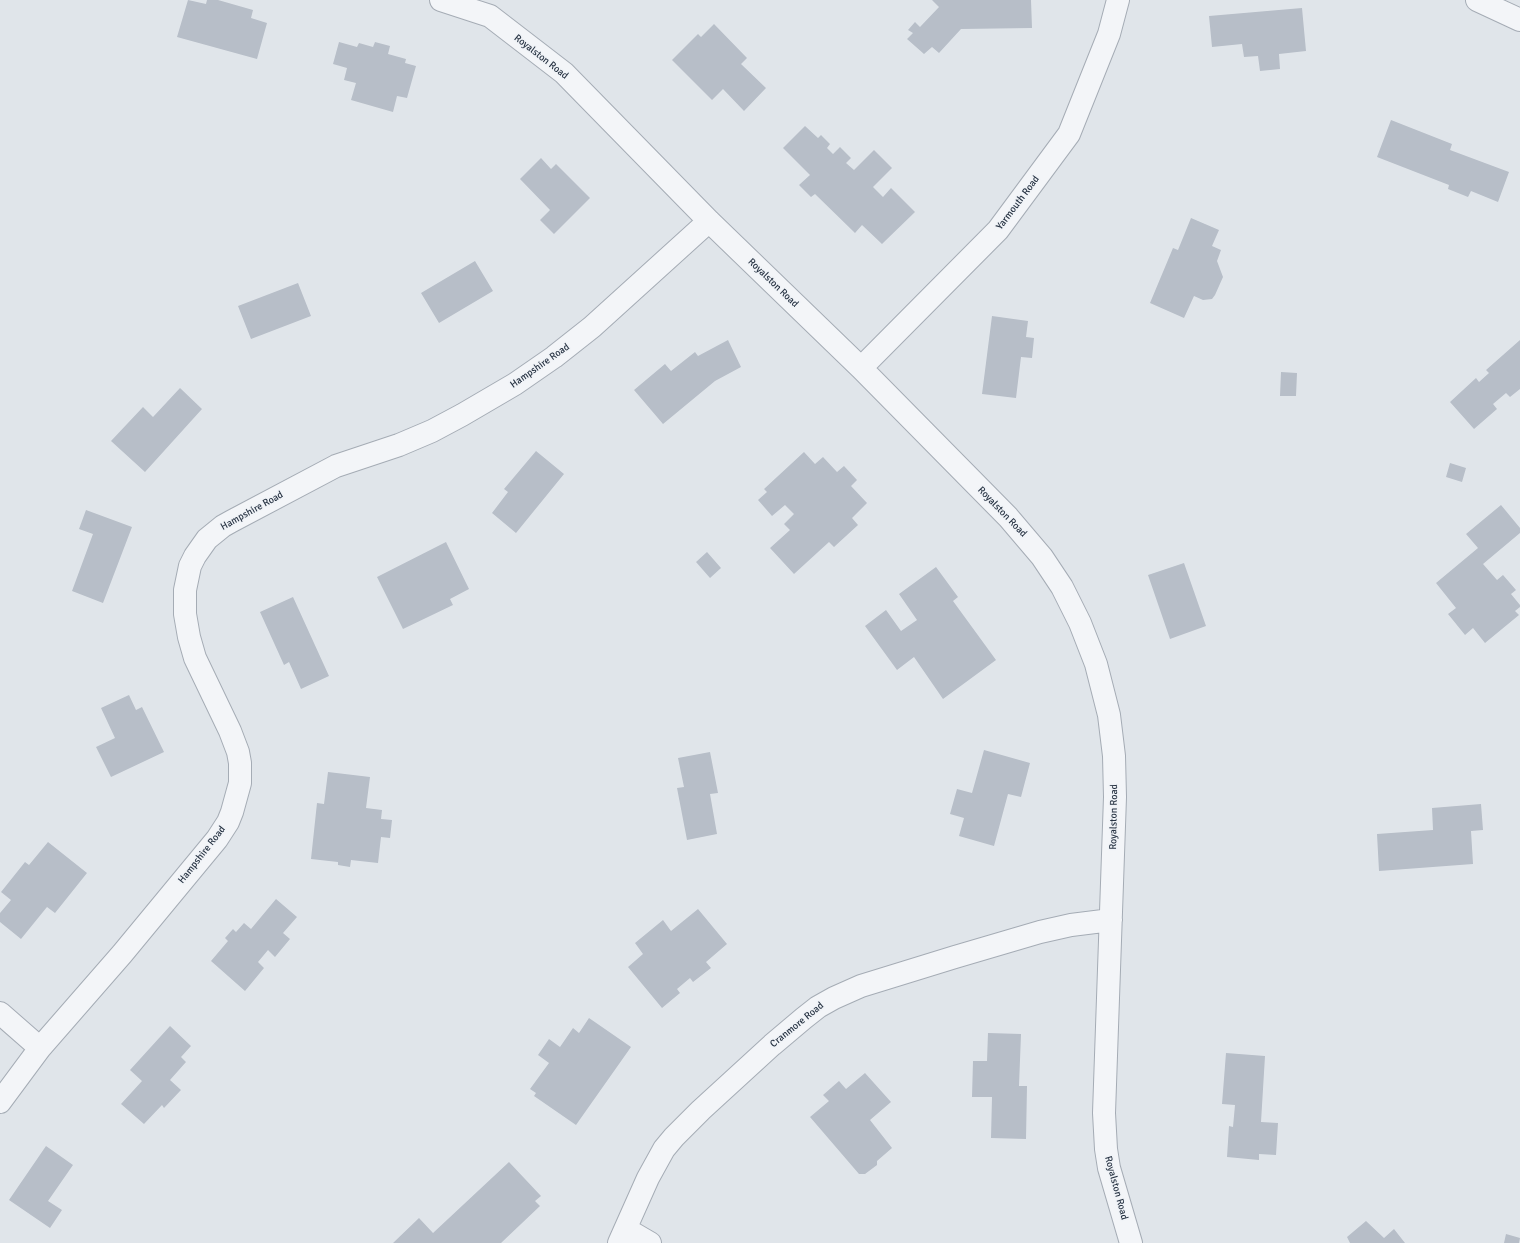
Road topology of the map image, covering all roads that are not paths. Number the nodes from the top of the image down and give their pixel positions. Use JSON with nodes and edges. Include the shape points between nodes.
{"nodes":[{"id":1,"x":441,"y":0,"type":"edge"},
{"id":2,"x":1118,"y":0,"type":"edge"},
{"id":3,"x":1477,"y":0,"type":"edge"},
{"id":4,"x":494,"y":8,"type":"edge"},
{"id":5,"x":1520,"y":20,"type":"edge"},
{"id":6,"x":709,"y":221,"type":"junction"},
{"id":7,"x":861,"y":368,"type":"junction"},
{"id":8,"x":1111,"y":920,"type":"junction"},
{"id":9,"x":0,"y":1013,"type":"edge"},
{"id":10,"x":40,"y":1048,"type":"junction"},
{"id":11,"x":0,"y":1102,"type":"edge"},
{"id":12,"x":622,"y":1236,"type":"edge"},
{"id":13,"x":650,"y":1243,"type":"edge"},
{"id":14,"x":1131,"y":1243,"type":"edge"}],
"edges":[{"from":1,"to":4,"type":"street","name":"Royalston Road"},
{"from":2,"to":7,"type":"street","name":"Yarmouth Road","via":[[1109,34],[1069,134],[998,230]]},
{"from":3,"to":5,"type":"street"},
{"from":4,"to":6,"type":"street","name":"Royalston Road","via":[[564,73]]},
{"from":6,"to":7,"type":"street","name":"Royalston Road"},
{"from":6,"to":10,"type":"street","name":"Hampshire Road","via":[[574,342],[496,396],[416,438],[336,466],[232,520],[207,539],[195,556],[188,578],[186,626],[195,658],[238,752],[240,783],[236,802],[228,822],[217,839]]},
{"from":7,"to":8,"type":"street","name":"Royalston Road","via":[[1021,530],[1052,572],[1080,623],[1100,679],[1114,756]]},
{"from":8,"to":12,"type":"street","name":"Cranmore Road","via":[[1071,925],[1032,934],[860,986],[828,1001],[788,1031],[674,1137],[664,1149],[648,1178]]},
{"from":8,"to":14,"type":"street","name":"Royalston Road","via":[[1104,1092],[1105,1131],[1109,1168]]},
{"from":9,"to":10,"type":"street"},
{"from":10,"to":11,"type":"street","name":"Hampshire Road"},
{"from":12,"to":13,"type":"street"}]}
